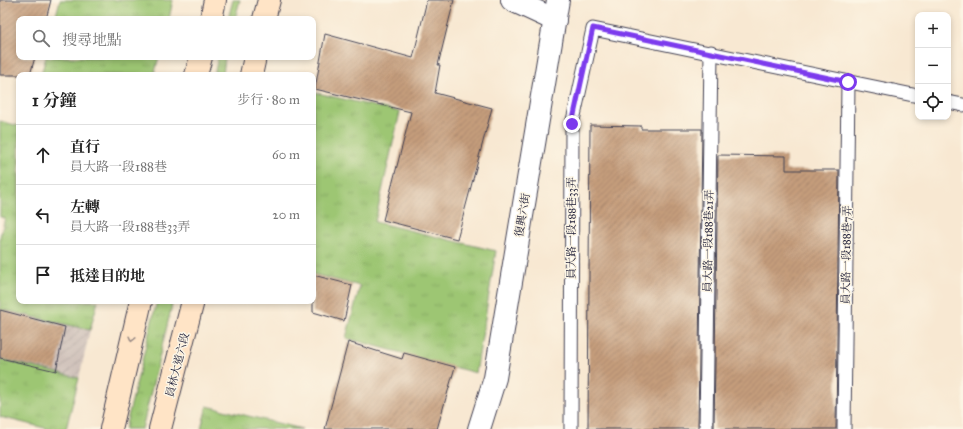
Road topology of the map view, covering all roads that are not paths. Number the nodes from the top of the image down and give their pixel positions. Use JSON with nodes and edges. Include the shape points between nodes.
{"nodes":[{"id":1,"x":216,"y":0,"type":"edge"},
{"id":2,"x":269,"y":0,"type":"edge"},
{"id":3,"x":512,"y":0,"type":"edge"},
{"id":4,"x":556,"y":10,"type":"edge"},
{"id":5,"x":212,"y":16,"type":"edge"},
{"id":6,"x":265,"y":16,"type":"edge"},
{"id":7,"x":711,"y":52,"type":"junction"},
{"id":8,"x":200,"y":60,"type":"edge"},
{"id":9,"x":254,"y":60,"type":"edge"},
{"id":10,"x":197,"y":72,"type":"edge"},
{"id":11,"x":252,"y":72,"type":"edge"},
{"id":12,"x":848,"y":82,"type":"junction"},
{"id":13,"x":915,"y":95,"type":"edge"},
{"id":14,"x":951,"y":103,"type":"edge"},
{"id":15,"x":963,"y":105,"type":"edge"},
{"id":16,"x":140,"y":304,"type":"edge"},
{"id":17,"x":192,"y":304,"type":"edge"},
{"id":18,"x":111,"y":429,"type":"edge"},
{"id":19,"x":160,"y":429,"type":"edge"},
{"id":20,"x":479,"y":429,"type":"edge"},
{"id":21,"x":571,"y":429,"type":"edge"},
{"id":22,"x":706,"y":429,"type":"edge"},
{"id":23,"x":844,"y":429,"type":"edge"}],
"edges":[{"from":1,"to":5,"type":"main road"},
{"from":2,"to":6,"type":"main road"},
{"from":3,"to":4,"type":"street"},
{"from":4,"to":20,"type":"street","name":"復興六街","via":[[495,378]]},
{"from":7,"to":12,"type":"lane"},
{"from":7,"to":21,"type":"lane","name":"員大路一段188巷33弄","via":[[593,28],[572,124]]},
{"from":7,"to":22,"type":"lane","name":"員大路一段188巷21弄"},
{"from":8,"to":10,"type":"main road"},
{"from":9,"to":11,"type":"main road"},
{"from":12,"to":13,"type":"lane"},
{"from":12,"to":23,"type":"lane","name":"員大路一段188巷7弄"},
{"from":14,"to":15,"type":"lane"},
{"from":16,"to":18,"type":"main road","one_way":true},
{"from":17,"to":19,"type":"main road","name":"員林大道六段"}]}
